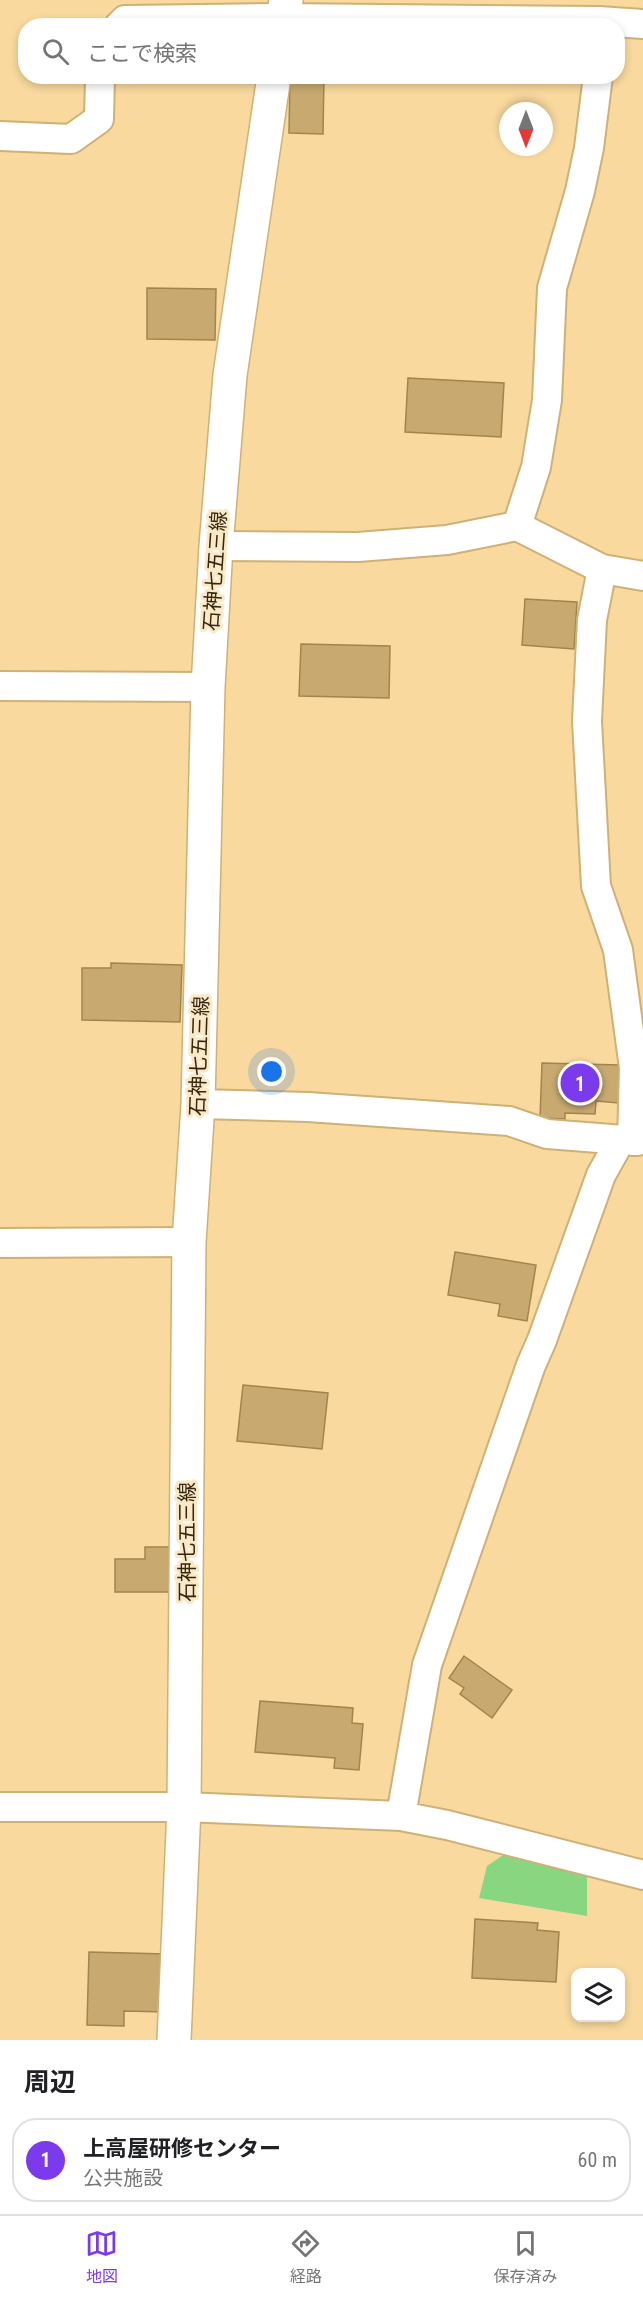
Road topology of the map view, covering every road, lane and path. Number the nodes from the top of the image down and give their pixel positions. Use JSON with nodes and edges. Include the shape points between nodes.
{"nodes":[{"id":1,"x":284,"y":14,"type":"edge"},
{"id":2,"x":600,"y":15,"type":"edge"},
{"id":3,"x":178,"y":18,"type":"edge"},
{"id":4,"x":625,"y":20,"type":"edge"},
{"id":5,"x":643,"y":24,"type":"edge"},
{"id":6,"x":100,"y":84,"type":"edge"},
{"id":7,"x":273,"y":84,"type":"edge"},
{"id":8,"x":597,"y":84,"type":"edge"},
{"id":9,"x":0,"y":136,"type":"edge"},
{"id":10,"x":517,"y":526,"type":"junction"},
{"id":11,"x":216,"y":546,"type":"junction"},
{"id":12,"x":602,"y":569,"type":"junction"},
{"id":13,"x":643,"y":576,"type":"edge"},
{"id":14,"x":0,"y":686,"type":"edge"},
{"id":15,"x":208,"y":687,"type":"junction"},
{"id":16,"x":198,"y":1104,"type":"junction"},
{"id":17,"x":632,"y":1141,"type":"edge"},
{"id":18,"x":189,"y":1242,"type":"junction"},
{"id":19,"x":0,"y":1243,"type":"edge"},
{"id":20,"x":0,"y":1807,"type":"edge"},
{"id":21,"x":184,"y":1807,"type":"junction"},
{"id":22,"x":401,"y":1816,"type":"junction"},
{"id":23,"x":643,"y":1875,"type":"edge"},
{"id":24,"x":174,"y":2040,"type":"edge"}],
"edges":[{"from":1,"to":2,"type":"street"},
{"from":1,"to":3,"type":"street"},
{"from":4,"to":5,"type":"street"},
{"from":6,"to":9,"type":"street","via":[[99,119],[71,139]]},
{"from":7,"to":11,"type":"main road","name":"石神七五三線","via":[[230,375]]},
{"from":8,"to":10,"type":"street","via":[[580,191],[552,288],[547,400],[536,467]]},
{"from":10,"to":11,"type":"street","via":[[447,540],[358,547]]},
{"from":10,"to":12,"type":"street"},
{"from":11,"to":15,"type":"main road","name":"石神七五三線"},
{"from":12,"to":13,"type":"street"},
{"from":12,"to":17,"type":"street","via":[[592,620],[587,721],[596,885],[618,950],[634,1068]]},
{"from":14,"to":15,"type":"street"},
{"from":15,"to":16,"type":"main road","name":"石神七五三線"},
{"from":16,"to":17,"type":"street","via":[[509,1120],[547,1134]]},
{"from":16,"to":18,"type":"main road","name":"石神七五三線"},
{"from":17,"to":22,"type":"street","via":[[601,1175],[427,1665]]},
{"from":18,"to":19,"type":"street"},
{"from":18,"to":21,"type":"main road","name":"石神七五三線"},
{"from":20,"to":21,"type":"street"},
{"from":21,"to":22,"type":"street"},
{"from":21,"to":24,"type":"main road","name":"石神七五三線"},
{"from":22,"to":23,"type":"street"}]}
